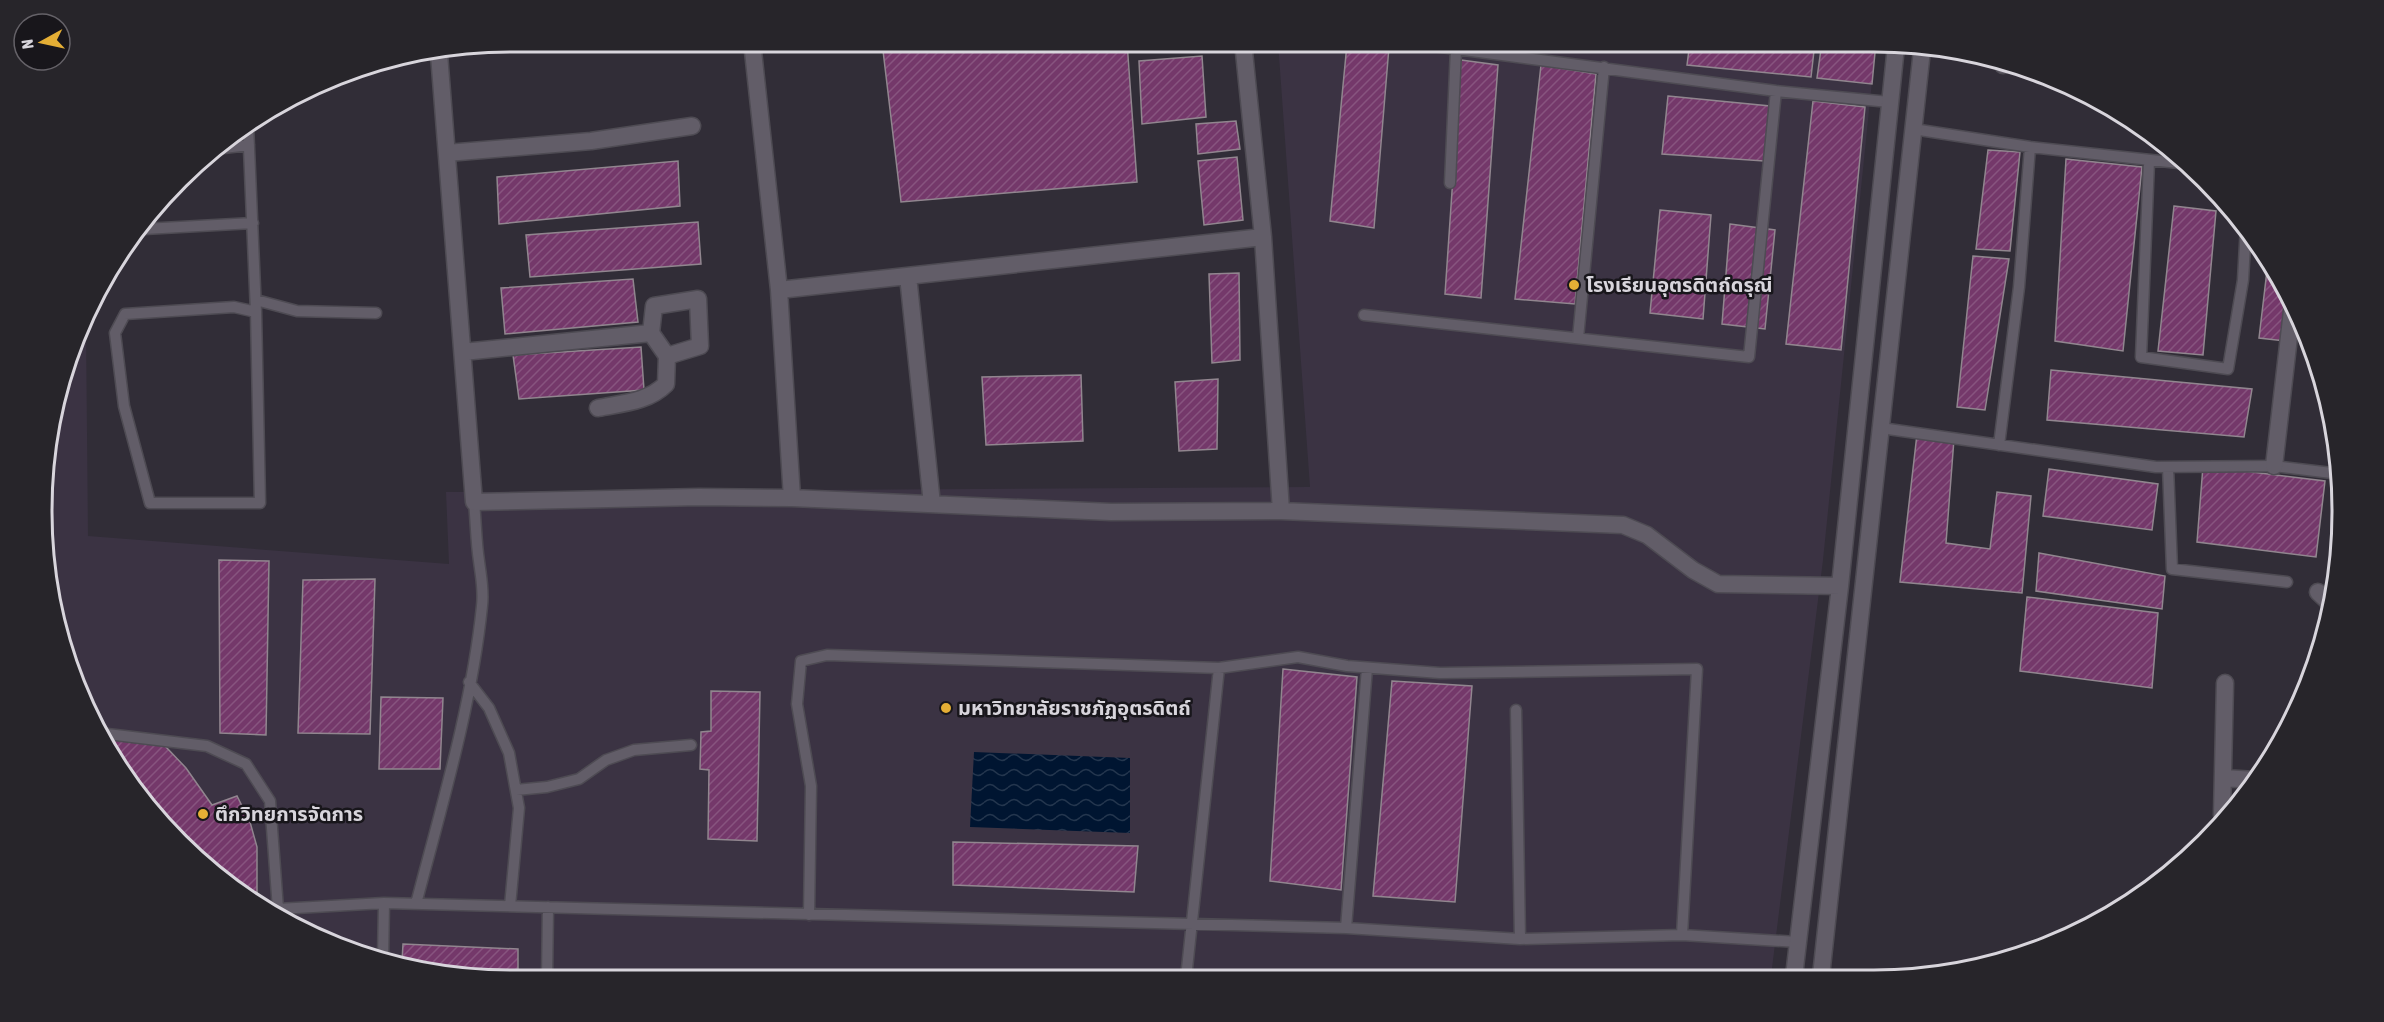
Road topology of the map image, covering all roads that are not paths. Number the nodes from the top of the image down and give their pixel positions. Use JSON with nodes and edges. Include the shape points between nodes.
{"nodes":[{"id":1,"x":753,"y":52,"type":"edge"},
{"id":2,"x":1244,"y":52,"type":"edge"},
{"id":3,"x":1456,"y":52,"type":"edge"},
{"id":4,"x":1481,"y":52,"type":"edge"},
{"id":5,"x":1895,"y":53,"type":"edge"},
{"id":6,"x":1921,"y":55,"type":"edge"},
{"id":7,"x":440,"y":58,"type":"edge"},
{"id":8,"x":1604,"y":67,"type":"junction"},
{"id":9,"x":1776,"y":91,"type":"junction"},
{"id":10,"x":1889,"y":102,"type":"junction"},
{"id":11,"x":692,"y":126,"type":"dead end"},
{"id":12,"x":1913,"y":129,"type":"junction"},
{"id":13,"x":249,"y":135,"type":"edge"},
{"id":14,"x":249,"y":145,"type":"junction"},
{"id":15,"x":233,"y":146,"type":"edge"},
{"id":16,"x":2030,"y":147,"type":"junction"},
{"id":17,"x":447,"y":153,"type":"junction"},
{"id":18,"x":2149,"y":161,"type":"junction"},
{"id":19,"x":2171,"y":163,"type":"edge"},
{"id":20,"x":1450,"y":183,"type":"dead end"},
{"id":21,"x":253,"y":223,"type":"junction"},
{"id":22,"x":150,"y":229,"type":"edge"},
{"id":23,"x":1263,"y":237,"type":"junction"},
{"id":24,"x":2245,"y":243,"type":"edge"},
{"id":25,"x":908,"y":276,"type":"junction"},
{"id":26,"x":779,"y":290,"type":"junction"},
{"id":27,"x":256,"y":306,"type":"junction"},
{"id":28,"x":376,"y":313,"type":"dead end"},
{"id":29,"x":1364,"y":315,"type":"dead end"},
{"id":30,"x":2291,"y":322,"type":"edge"},
{"id":31,"x":651,"y":333,"type":"junction"},
{"id":32,"x":1578,"y":338,"type":"junction"},
{"id":33,"x":463,"y":352,"type":"junction"},
{"id":34,"x":667,"y":356,"type":"junction"},
{"id":35,"x":598,"y":408,"type":"dead end"},
{"id":36,"x":1881,"y":428,"type":"junction"},
{"id":37,"x":1999,"y":445,"type":"junction"},
{"id":38,"x":2274,"y":466,"type":"junction"},
{"id":39,"x":2168,"y":467,"type":"junction"},
{"id":40,"x":2330,"y":473,"type":"edge"},
{"id":41,"x":792,"y":498,"type":"junction"},
{"id":42,"x":474,"y":502,"type":"junction"},
{"id":43,"x":932,"y":504,"type":"junction"},
{"id":44,"x":1281,"y":511,"type":"junction"},
{"id":45,"x":2288,"y":582,"type":"dead end"},
{"id":46,"x":1840,"y":586,"type":"junction"},
{"id":47,"x":1219,"y":668,"type":"junction"},
{"id":48,"x":1367,"y":668,"type":"junction"},
{"id":49,"x":469,"y":682,"type":"junction"},
{"id":50,"x":2225,"y":683,"type":"dead end"},
{"id":51,"x":1516,"y":710,"type":"dead end"},
{"id":52,"x":111,"y":734,"type":"edge"},
{"id":53,"x":691,"y":745,"type":"dead end"},
{"id":54,"x":2223,"y":778,"type":"junction"},
{"id":55,"x":2245,"y":779,"type":"edge"},
{"id":56,"x":516,"y":790,"type":"junction"},
{"id":57,"x":2222,"y":808,"type":"edge"},
{"id":58,"x":384,"y":903,"type":"junction"},
{"id":59,"x":416,"y":904,"type":"junction"},
{"id":60,"x":277,"y":905,"type":"edge"},
{"id":61,"x":510,"y":906,"type":"junction"},
{"id":62,"x":548,"y":907,"type":"junction"},
{"id":63,"x":289,"y":912,"type":"edge"},
{"id":64,"x":809,"y":915,"type":"junction"},
{"id":65,"x":1191,"y":925,"type":"junction"},
{"id":66,"x":1346,"y":928,"type":"junction"},
{"id":67,"x":1682,"y":935,"type":"junction"},
{"id":68,"x":1520,"y":939,"type":"junction"},
{"id":69,"x":1798,"y":942,"type":"junction"},
{"id":70,"x":383,"y":951,"type":"edge"},
{"id":71,"x":547,"y":970,"type":"edge"},
{"id":72,"x":1187,"y":970,"type":"edge"},
{"id":73,"x":1795,"y":970,"type":"edge"},
{"id":74,"x":1822,"y":970,"type":"edge"}],
"edges":[{"from":1,"to":26,"type":"street"},
{"from":2,"to":23,"type":"street"},
{"from":3,"to":20,"type":"lane"},
{"from":4,"to":8,"type":"lane"},
{"from":5,"to":10,"type":"street"},
{"from":6,"to":12,"type":"street"},
{"from":7,"to":17,"type":"street"},
{"from":8,"to":9,"type":"lane"},
{"from":8,"to":32,"type":"lane"},
{"from":9,"to":10,"type":"lane"},
{"from":9,"to":32,"type":"lane","via":[[1749,357]]},
{"from":10,"to":46,"type":"street"},
{"from":11,"to":17,"type":"street","via":[[591,141]]},
{"from":12,"to":16,"type":"lane"},
{"from":12,"to":36,"type":"street"},
{"from":13,"to":14,"type":"lane"},
{"from":14,"to":15,"type":"lane"},
{"from":14,"to":21,"type":"lane"},
{"from":16,"to":18,"type":"lane"},
{"from":16,"to":37,"type":"lane","via":[[2019,287]]},
{"from":17,"to":33,"type":"street"},
{"from":18,"to":19,"type":"lane"},
{"from":18,"to":24,"type":"lane","via":[[2140,357],[2228,369]]},
{"from":21,"to":22,"type":"lane"},
{"from":21,"to":27,"type":"lane"},
{"from":23,"to":25,"type":"street"},
{"from":23,"to":44,"type":"street"},
{"from":25,"to":26,"type":"street"},
{"from":25,"to":43,"type":"street"},
{"from":26,"to":41,"type":"street"},
{"from":27,"to":27,"type":"lane","via":[[260,503],[150,503],[124,406],[116,333],[125,314]]},
{"from":27,"to":28,"type":"lane"},
{"from":29,"to":32,"type":"lane"},
{"from":30,"to":38,"type":"street"},
{"from":31,"to":33,"type":"street"},
{"from":31,"to":34,"type":"street"},
{"from":31,"to":34,"type":"street","via":[[654,306],[698,299],[700,346]]},
{"from":33,"to":42,"type":"street"},
{"from":34,"to":35,"type":"street","via":[[666,384],[657,393],[642,400]]},
{"from":36,"to":37,"type":"lane"},
{"from":36,"to":74,"type":"street"},
{"from":37,"to":39,"type":"lane"},
{"from":38,"to":39,"type":"lane"},
{"from":38,"to":40,"type":"lane"},
{"from":39,"to":45,"type":"lane","via":[[2172,569]]},
{"from":41,"to":42,"type":"street"},
{"from":41,"to":43,"type":"street"},
{"from":42,"to":49,"type":"lane","via":[[483,581]]},
{"from":43,"to":44,"type":"street","via":[[1111,512]]},
{"from":44,"to":46,"type":"street","via":[[1623,525],[1647,535],[1718,584]]},
{"from":46,"to":69,"type":"street"},
{"from":47,"to":48,"type":"lane","via":[[1298,657]]},
{"from":47,"to":64,"type":"lane","via":[[827,655],[801,661],[796,704],[811,786]]},
{"from":47,"to":65,"type":"lane"},
{"from":48,"to":66,"type":"lane"},
{"from":48,"to":67,"type":"lane","via":[[1440,673],[1697,669]]},
{"from":49,"to":56,"type":"lane","via":[[489,708],[509,753]]},
{"from":49,"to":59,"type":"lane"},
{"from":50,"to":54,"type":"street"},
{"from":51,"to":68,"type":"lane"},
{"from":52,"to":60,"type":"lane","via":[[207,746],[246,764],[270,801]]},
{"from":53,"to":56,"type":"lane","via":[[634,750],[606,760],[579,779]]},
{"from":54,"to":55,"type":"street"},
{"from":54,"to":57,"type":"street"},
{"from":56,"to":61,"type":"lane","via":[[519,808]]},
{"from":58,"to":59,"type":"lane"},
{"from":58,"to":63,"type":"lane"},
{"from":58,"to":70,"type":"lane"},
{"from":59,"to":61,"type":"lane"},
{"from":61,"to":62,"type":"lane"},
{"from":62,"to":64,"type":"lane"},
{"from":62,"to":71,"type":"lane"},
{"from":64,"to":65,"type":"lane"},
{"from":65,"to":66,"type":"lane"},
{"from":65,"to":72,"type":"lane"},
{"from":66,"to":68,"type":"lane"},
{"from":67,"to":68,"type":"lane"},
{"from":67,"to":69,"type":"lane"},
{"from":69,"to":73,"type":"street"}]}
